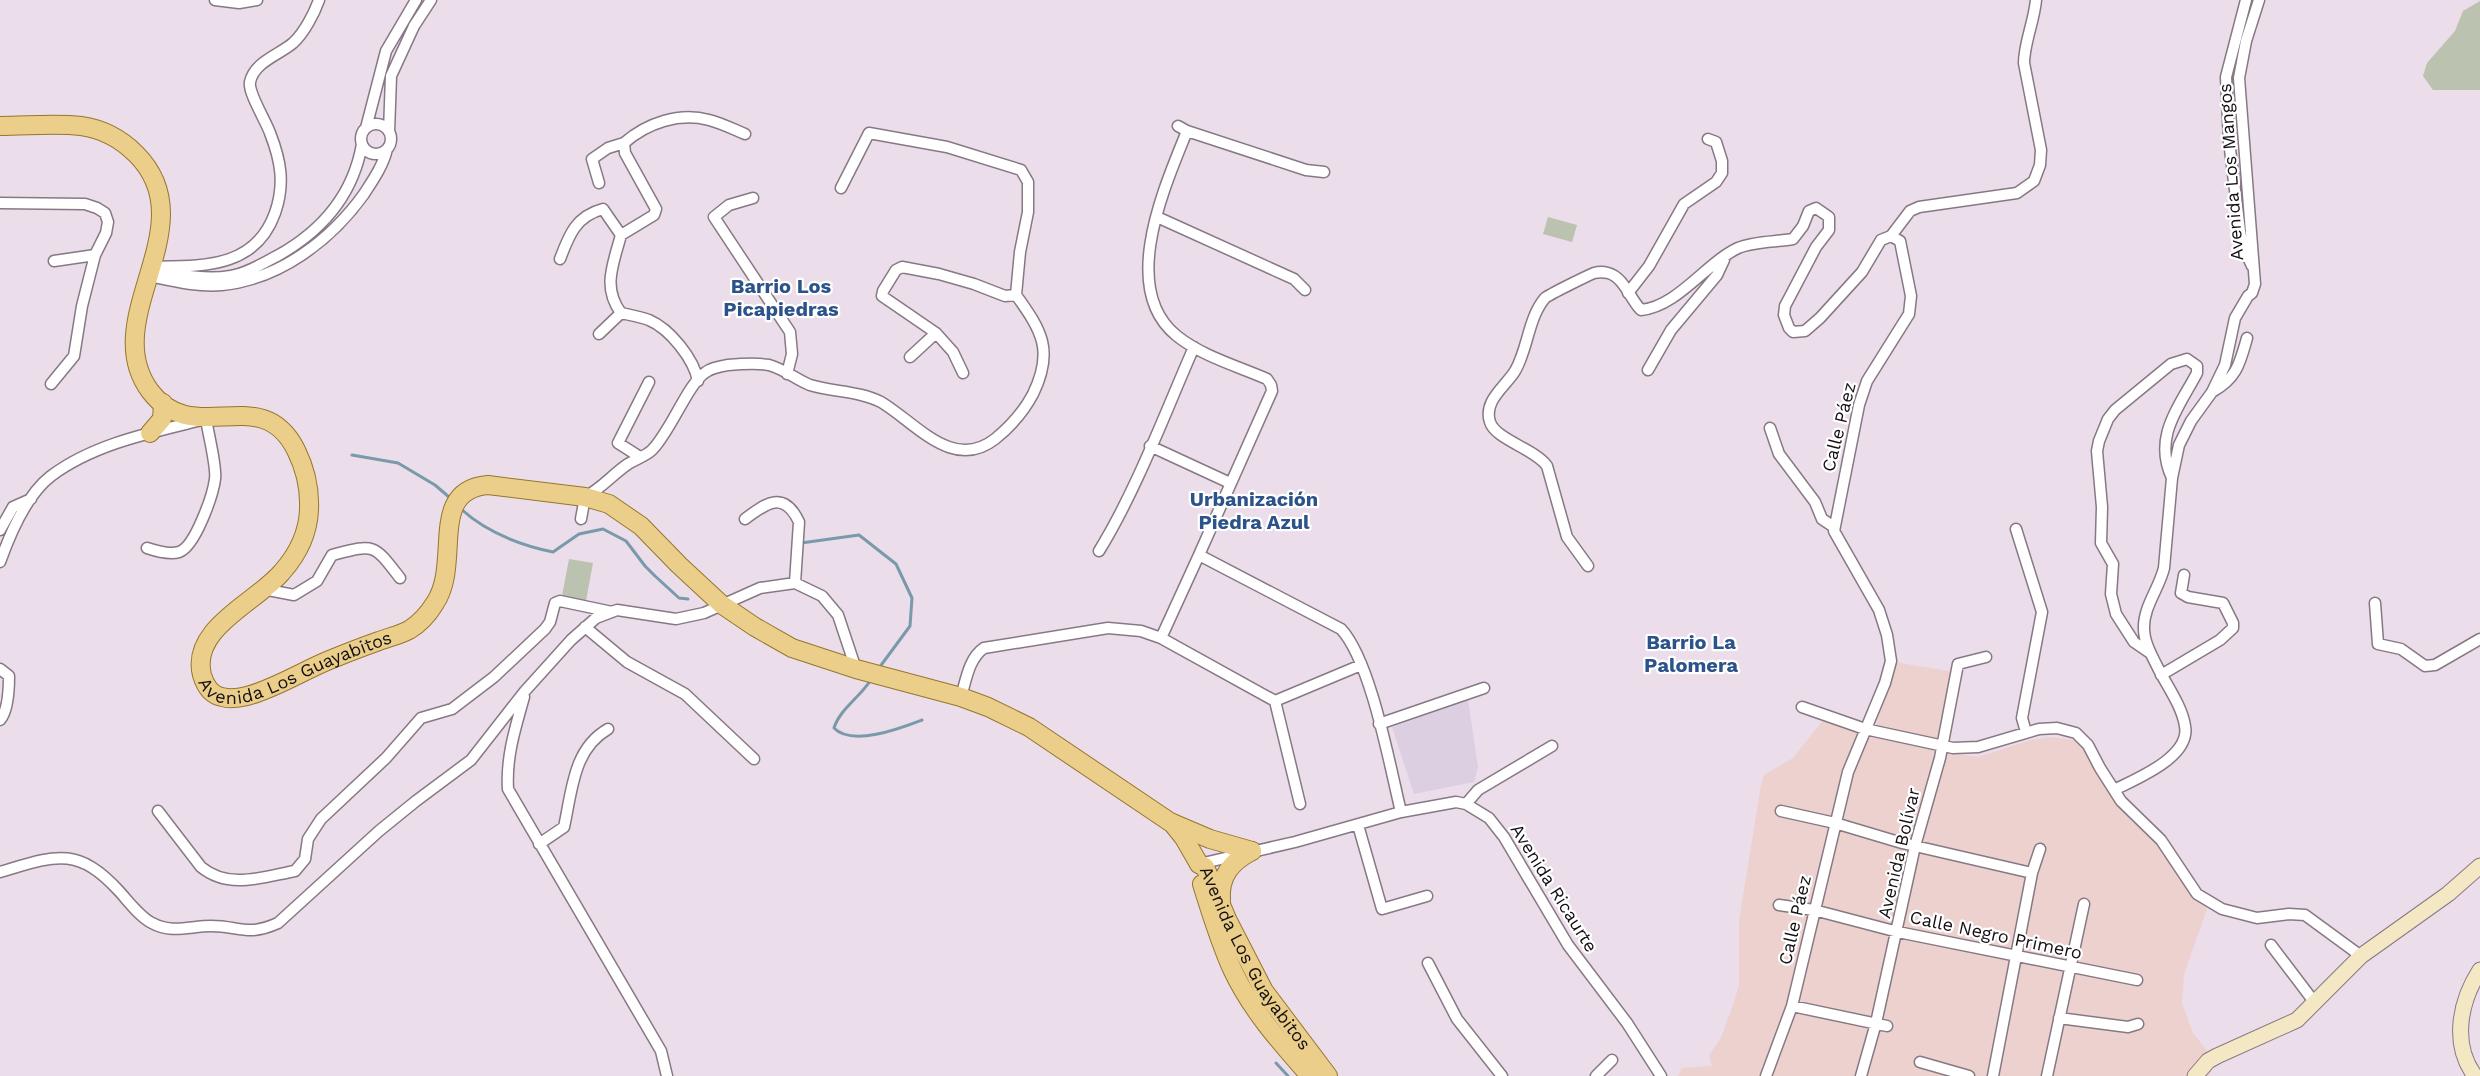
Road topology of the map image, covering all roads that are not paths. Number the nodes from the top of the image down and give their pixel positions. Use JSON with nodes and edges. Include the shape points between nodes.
{"nodes":[{"id":1,"x":215,"y":0,"type":"edge"},
{"id":2,"x":257,"y":0,"type":"edge"},
{"id":3,"x":319,"y":0,"type":"edge"},
{"id":4,"x":416,"y":0,"type":"edge"},
{"id":5,"x":430,"y":0,"type":"edge"},
{"id":6,"x":2036,"y":0,"type":"edge"},
{"id":7,"x":2246,"y":0,"type":"edge"},
{"id":8,"x":2259,"y":0,"type":"edge"},
{"id":9,"x":0,"y":126,"type":"edge"},
{"id":10,"x":366,"y":128,"type":"junction"},
{"id":11,"x":389,"y":132,"type":"junction"},
{"id":12,"x":745,"y":134,"type":"dead end"},
{"id":13,"x":1708,"y":139,"type":"dead end"},
{"id":14,"x":624,"y":143,"type":"junction"},
{"id":15,"x":362,"y":144,"type":"junction"},
{"id":16,"x":387,"y":149,"type":"junction"},
{"id":17,"x":1324,"y":172,"type":"dead end"},
{"id":18,"x":599,"y":183,"type":"dead end"},
{"id":19,"x":841,"y":188,"type":"dead end"},
{"id":20,"x":753,"y":198,"type":"dead end"},
{"id":21,"x":0,"y":203,"type":"edge"},
{"id":22,"x":1156,"y":217,"type":"junction"},
{"id":23,"x":621,"y":235,"type":"junction"},
{"id":24,"x":1891,"y":236,"type":"junction"},
{"id":25,"x":95,"y":255,"type":"junction"},
{"id":26,"x":1726,"y":257,"type":"junction"},
{"id":27,"x":560,"y":259,"type":"dead end"},
{"id":28,"x":54,"y":261,"type":"dead end"},
{"id":29,"x":150,"y":272,"type":"junction"},
{"id":30,"x":2255,"y":272,"type":"junction"},
{"id":31,"x":1305,"y":290,"type":"dead end"},
{"id":32,"x":1628,"y":293,"type":"junction"},
{"id":33,"x":1016,"y":295,"type":"junction"},
{"id":34,"x":621,"y":314,"type":"junction"},
{"id":35,"x":936,"y":333,"type":"junction"},
{"id":36,"x":599,"y":334,"type":"dead end"},
{"id":37,"x":2247,"y":338,"type":"dead end"},
{"id":38,"x":1194,"y":347,"type":"junction"},
{"id":39,"x":910,"y":357,"type":"dead end"},
{"id":40,"x":1648,"y":370,"type":"dead end"},
{"id":41,"x":963,"y":373,"type":"dead end"},
{"id":42,"x":787,"y":374,"type":"junction"},
{"id":43,"x":698,"y":381,"type":"junction"},
{"id":44,"x":649,"y":382,"type":"dead end"},
{"id":45,"x":51,"y":384,"type":"dead end"},
{"id":46,"x":2212,"y":392,"type":"junction"},
{"id":47,"x":163,"y":403,"type":"junction"},
{"id":48,"x":206,"y":419,"type":"junction"},
{"id":49,"x":1770,"y":428,"type":"dead end"},
{"id":50,"x":150,"y":433,"type":"junction"},
{"id":51,"x":1150,"y":446,"type":"junction"},
{"id":52,"x":640,"y":457,"type":"junction"},
{"id":53,"x":2172,"y":478,"type":"junction"},
{"id":54,"x":1230,"y":483,"type":"junction"},
{"id":55,"x":585,"y":496,"type":"junction"},
{"id":56,"x":31,"y":499,"type":"junction"},
{"id":57,"x":581,"y":519,"type":"dead end"},
{"id":58,"x":745,"y":519,"type":"dead end"},
{"id":59,"x":1834,"y":527,"type":"junction"},
{"id":60,"x":2016,"y":529,"type":"dead end"},
{"id":61,"x":0,"y":530,"type":"edge"},
{"id":62,"x":147,"y":548,"type":"dead end"},
{"id":63,"x":1099,"y":551,"type":"dead end"},
{"id":64,"x":1199,"y":555,"type":"junction"},
{"id":65,"x":0,"y":562,"type":"edge"},
{"id":66,"x":1588,"y":566,"type":"dead end"},
{"id":67,"x":2184,"y":575,"type":"dead end"},
{"id":68,"x":400,"y":578,"type":"dead end"},
{"id":69,"x":795,"y":583,"type":"junction"},
{"id":70,"x":263,"y":590,"type":"junction"},
{"id":71,"x":2375,"y":603,"type":"dead end"},
{"id":72,"x":722,"y":604,"type":"junction"},
{"id":73,"x":612,"y":612,"type":"junction"},
{"id":74,"x":585,"y":627,"type":"junction"},
{"id":75,"x":1161,"y":638,"type":"junction"},
{"id":76,"x":2480,"y":639,"type":"edge"},
{"id":77,"x":2151,"y":653,"type":"junction"},
{"id":78,"x":1986,"y":657,"type":"dead end"},
{"id":79,"x":1361,"y":665,"type":"junction"},
{"id":80,"x":0,"y":669,"type":"edge"},
{"id":81,"x":856,"y":669,"type":"junction"},
{"id":82,"x":2161,"y":675,"type":"junction"},
{"id":83,"x":1484,"y":688,"type":"dead end"},
{"id":84,"x":525,"y":691,"type":"junction"},
{"id":85,"x":961,"y":697,"type":"junction"},
{"id":86,"x":1275,"y":700,"type":"junction"},
{"id":87,"x":1802,"y":707,"type":"dead end"},
{"id":88,"x":0,"y":720,"type":"edge"},
{"id":89,"x":1379,"y":724,"type":"junction"},
{"id":90,"x":608,"y":729,"type":"dead end"},
{"id":91,"x":1865,"y":729,"type":"junction"},
{"id":92,"x":2026,"y":732,"type":"junction"},
{"id":93,"x":1552,"y":746,"type":"dead end"},
{"id":94,"x":1943,"y":746,"type":"junction"},
{"id":95,"x":754,"y":759,"type":"dead end"},
{"id":96,"x":2114,"y":790,"type":"junction"},
{"id":97,"x":1300,"y":804,"type":"dead end"},
{"id":98,"x":1466,"y":804,"type":"junction"},
{"id":99,"x":158,"y":811,"type":"dead end"},
{"id":100,"x":1782,"y":811,"type":"dead end"},
{"id":101,"x":1401,"y":812,"type":"junction"},
{"id":102,"x":1170,"y":822,"type":"junction"},
{"id":103,"x":1835,"y":824,"type":"junction"},
{"id":104,"x":1358,"y":825,"type":"junction"},
{"id":105,"x":539,"y":844,"type":"junction"},
{"id":106,"x":1915,"y":846,"type":"junction"},
{"id":107,"x":2040,"y":849,"type":"dead end"},
{"id":108,"x":1252,"y":851,"type":"junction"},
{"id":109,"x":1199,"y":864,"type":"junction"},
{"id":110,"x":2480,"y":866,"type":"edge"},
{"id":111,"x":0,"y":872,"type":"edge"},
{"id":112,"x":2032,"y":873,"type":"junction"},
{"id":113,"x":1427,"y":896,"type":"dead end"},
{"id":114,"x":1221,"y":904,"type":"junction"},
{"id":115,"x":2084,"y":904,"type":"dead end"},
{"id":116,"x":1779,"y":905,"type":"dead end"},
{"id":117,"x":1814,"y":910,"type":"junction"},
{"id":118,"x":1898,"y":932,"type":"junction"},
{"id":119,"x":2271,"y":945,"type":"dead end"},
{"id":120,"x":2017,"y":955,"type":"junction"},
{"id":121,"x":2361,"y":956,"type":"junction"},
{"id":122,"x":1428,"y":963,"type":"dead end"},
{"id":123,"x":2070,"y":967,"type":"junction"},
{"id":124,"x":2480,"y":970,"type":"edge"},
{"id":125,"x":2137,"y":980,"type":"dead end"},
{"id":126,"x":2315,"y":1003,"type":"junction"},
{"id":127,"x":1792,"y":1006,"type":"junction"},
{"id":128,"x":2059,"y":1018,"type":"junction"},
{"id":129,"x":1882,"y":1024,"type":"junction"},
{"id":130,"x":2138,"y":1024,"type":"dead end"},
{"id":131,"x":1612,"y":1060,"type":"dead end"},
{"id":132,"x":1920,"y":1062,"type":"dead end"},
{"id":133,"x":667,"y":1076,"type":"edge"},
{"id":134,"x":1310,"y":1076,"type":"edge"},
{"id":135,"x":1328,"y":1076,"type":"edge"},
{"id":136,"x":1502,"y":1076,"type":"edge"},
{"id":137,"x":1596,"y":1076,"type":"edge"},
{"id":138,"x":1661,"y":1076,"type":"edge"},
{"id":139,"x":1766,"y":1076,"type":"edge"},
{"id":140,"x":1861,"y":1076,"type":"edge"},
{"id":141,"x":1969,"y":1076,"type":"edge"},
{"id":142,"x":1993,"y":1076,"type":"edge"},
{"id":143,"x":2047,"y":1076,"type":"edge"},
{"id":144,"x":2195,"y":1076,"type":"edge"},
{"id":145,"x":2475,"y":1076,"type":"edge"}],
"edges":[{"from":1,"to":2,"type":"street"},
{"from":3,"to":29,"type":"street","via":[[304,30],[295,41],[260,65],[249,86],[267,124],[281,171],[279,201],[268,231],[256,245],[225,261]]},
{"from":4,"to":10,"type":"street","via":[[386,51]]},
{"from":5,"to":11,"type":"street","via":[[391,76]]},
{"from":6,"to":24,"type":"street","via":[[2024,57],[2041,150],[2034,181],[2018,193],[1910,210]]},
{"from":7,"to":30,"type":"street","name":"Avenida Los Mangos","via":[[2226,77],[2226,102],[2242,246]]},
{"from":8,"to":30,"type":"street","name":"Avenida Los Mangos","via":[[2244,51],[2239,86]]},
{"from":9,"to":29,"type":"main road","name":"Avenida Los Guayabitos","via":[[86,127],[109,134],[131,149],[148,168],[159,194],[160,231]]},
{"from":10,"to":11,"type":"street","via":[[379,125]]},
{"from":10,"to":15,"type":"street"},
{"from":11,"to":16,"type":"street","via":[[391,141]]},
{"from":12,"to":14,"type":"street","via":[[708,119],[671,118],[653,124]]},
{"from":13,"to":32,"type":"street","via":[[1719,148],[1722,173],[1716,182],[1684,204],[1649,266]]},
{"from":14,"to":18,"type":"street","via":[[592,159]]},
{"from":14,"to":23,"type":"street","via":[[625,153],[656,209],[654,215]]},
{"from":15,"to":16,"type":"street","via":[[374,154]]},
{"from":15,"to":29,"type":"street","via":[[353,177],[339,205],[318,228],[282,253],[244,273],[225,277]]},
{"from":16,"to":29,"type":"street","via":[[378,172],[341,224],[280,267],[254,279],[223,285],[191,285]]},
{"from":17,"to":22,"type":"street","via":[[1306,170],[1182,129]]},
{"from":19,"to":33,"type":"street","via":[[869,133],[947,147],[1021,170],[1028,182],[1028,212]]},
{"from":20,"to":42,"type":"street","via":[[729,205],[714,217],[790,332],[792,354]]},
{"from":21,"to":25,"type":"street","via":[[85,204],[97,208],[105,213],[108,222]]},
{"from":22,"to":31,"type":"street","via":[[1294,279]]},
{"from":22,"to":38,"type":"street","via":[[1149,266],[1151,297],[1166,325]]},
{"from":23,"to":27,"type":"street","via":[[603,209],[593,211],[578,221]]},
{"from":23,"to":34,"type":"street","via":[[609,289]]},
{"from":24,"to":26,"type":"street","via":[[1881,240],[1856,279],[1812,326],[1800,333],[1789,328],[1785,306],[1828,230],[1829,217],[1816,208],[1809,211],[1794,238],[1739,248]]},
{"from":24,"to":59,"type":"street","name":"Calle Páez","via":[[1902,247],[1911,296],[1910,314],[1867,381]]},
{"from":25,"to":28,"type":"street"},
{"from":25,"to":45,"type":"street","via":[[74,356]]},
{"from":26,"to":32,"type":"street","via":[[1666,302],[1650,309],[1641,310]]},
{"from":26,"to":40,"type":"street","via":[[1717,275],[1671,330]]},
{"from":29,"to":47,"type":"main road","name":"Avenida Los Guayabitos","via":[[133,353],[144,381]]},
{"from":30,"to":46,"type":"street","name":"Avenida Los Mangos","via":[[2252,293],[2235,318],[2225,365]]},
{"from":32,"to":66,"type":"street","via":[[1614,275],[1597,272],[1545,298],[1515,370],[1488,408],[1495,431],[1541,457],[1547,466],[1567,537]]},
{"from":33,"to":35,"type":"street","via":[[1005,296],[939,274],[902,267],[896,270],[882,296]]},
{"from":33,"to":42,"type":"street","via":[[1041,334],[1043,374],[1028,404],[1003,433],[971,452],[954,450],[928,436],[880,402],[809,384]]},
{"from":34,"to":36,"type":"street"},
{"from":34,"to":43,"type":"street","via":[[650,320],[659,326],[689,355]]},
{"from":35,"to":39,"type":"street"},
{"from":35,"to":41,"type":"street","via":[[953,352]]},
{"from":37,"to":46,"type":"street","via":[[2235,373]]},
{"from":38,"to":51,"type":"street"},
{"from":38,"to":54,"type":"street","via":[[1271,385],[1272,391]]},
{"from":42,"to":43,"type":"street","via":[[769,365],[728,365],[707,371]]},
{"from":43,"to":52,"type":"street","via":[[651,451]]},
{"from":44,"to":52,"type":"street","via":[[618,443]]},
{"from":46,"to":53,"type":"street","name":"Avenida Los Mangos","via":[[2183,433]]},
{"from":47,"to":48,"type":"main road","name":"Avenida Los Guayabitos","via":[[177,412]]},
{"from":47,"to":50,"type":"main road","via":[[162,419]]},
{"from":48,"to":50,"type":"street"},
{"from":48,"to":62,"type":"street","via":[[216,477],[200,523],[190,544],[180,552]]},
{"from":48,"to":70,"type":"main road","name":"Avenida Los Guayabitos","via":[[257,416],[270,421],[287,435],[301,460],[309,501],[307,528],[294,558]]},
{"from":49,"to":59,"type":"street","via":[[1779,454],[1815,502],[1822,519]]},
{"from":50,"to":56,"type":"street","via":[[86,455],[50,477]]},
{"from":51,"to":54,"type":"street"},
{"from":51,"to":63,"type":"street"},
{"from":52,"to":55,"type":"street"},
{"from":53,"to":77,"type":"street","name":"Avenida Los Mangos","via":[[2164,568],[2145,617],[2144,630]]},
{"from":53,"to":77,"type":"street","via":[[2164,440],[2168,425],[2197,374],[2197,366],[2187,359],[2171,364],[2115,410],[2097,451],[2101,543],[2113,564],[2113,603],[2134,642]]},
{"from":54,"to":64,"type":"street"},
{"from":55,"to":57,"type":"street"},
{"from":55,"to":70,"type":"main road","name":"Avenida Los Guayabitos","via":[[489,484],[467,491],[459,497],[450,517],[448,562],[441,595],[409,630],[249,696],[219,696],[203,678],[200,667],[204,646],[219,627]]},
{"from":55,"to":72,"type":"main road","name":"Avenida Los Guayabitos","via":[[631,517]]},
{"from":56,"to":61,"type":"street","via":[[13,507]]},
{"from":56,"to":65,"type":"street"},
{"from":58,"to":69,"type":"street","via":[[767,503],[776,502],[788,506],[795,514],[799,522]]},
{"from":59,"to":91,"type":"street","name":"Calle Páez","via":[[1836,539],[1879,610],[1890,650],[1888,673]]},
{"from":60,"to":92,"type":"street","via":[[2042,612],[2022,718]]},
{"from":64,"to":75,"type":"street"},
{"from":64,"to":79,"type":"street","via":[[1341,629],[1351,639]]},
{"from":67,"to":82,"type":"street","via":[[2181,593],[2223,603],[2233,628]]},
{"from":68,"to":70,"type":"street","via":[[385,557],[374,548],[364,547],[332,555],[317,581],[294,595]]},
{"from":69,"to":72,"type":"street","via":[[760,588]]},
{"from":69,"to":81,"type":"street","via":[[822,596],[838,615]]},
{"from":71,"to":76,"type":"street","via":[[2378,644],[2401,649],[2425,666],[2435,666]]},
{"from":72,"to":73,"type":"street","via":[[676,619],[640,612]]},
{"from":72,"to":81,"type":"main road","name":"Avenida Los Guayabitos","via":[[792,648]]},
{"from":73,"to":74,"type":"street"},
{"from":73,"to":99,"type":"street","via":[[555,603],[545,629],[494,677],[452,709],[421,718],[387,758],[321,819],[295,872],[251,881],[208,873]]},
{"from":74,"to":84,"type":"street"},
{"from":74,"to":95,"type":"street","via":[[627,662],[686,694]]},
{"from":75,"to":85,"type":"street","via":[[1141,631],[1108,628],[992,645],[977,652]]},
{"from":75,"to":86,"type":"street"},
{"from":77,"to":82,"type":"street"},
{"from":78,"to":94,"type":"street","name":"Avenida Bolívar","via":[[1958,664]]},
{"from":79,"to":86,"type":"street"},
{"from":79,"to":89,"type":"street"},
{"from":80,"to":88,"type":"street","via":[[9,676]]},
{"from":81,"to":85,"type":"main road","name":"Avenida Los Guayabitos"},
{"from":82,"to":96,"type":"street","via":[[2186,726],[2183,741],[2173,756]]},
{"from":83,"to":89,"type":"street"},
{"from":84,"to":105,"type":"street","via":[[509,750],[508,789]]},
{"from":84,"to":111,"type":"street","via":[[471,760],[379,831],[278,923],[261,931],[211,926],[175,930],[152,923],[95,867],[72,859],[51,857]]},
{"from":85,"to":102,"type":"main road","via":[[1029,727]]},
{"from":86,"to":97,"type":"street"},
{"from":87,"to":91,"type":"street"},
{"from":89,"to":101,"type":"street"},
{"from":90,"to":105,"type":"street","via":[[587,746],[576,772],[564,827]]},
{"from":91,"to":94,"type":"street"},
{"from":91,"to":103,"type":"street","name":"Calle Páez","via":[[1848,772]]},
{"from":92,"to":94,"type":"street","via":[[1978,747]]},
{"from":92,"to":96,"type":"street","via":[[2057,728],[2076,733],[2088,745]]},
{"from":93,"to":98,"type":"street","via":[[1478,790]]},
{"from":94,"to":106,"type":"street","name":"Avenida Bolívar"},
{"from":96,"to":121,"type":"street","via":[[2161,840],[2204,900],[2257,918],[2305,915]]},
{"from":98,"to":101,"type":"street","via":[[1455,802]]},
{"from":98,"to":138,"type":"street","name":"Avenida Ricaurte","via":[[1489,818],[1504,837],[1568,945]]},
{"from":100,"to":103,"type":"street"},
{"from":101,"to":104,"type":"street"},
{"from":102,"to":108,"type":"main road"},
{"from":102,"to":109,"type":"main road"},
{"from":103,"to":106,"type":"street"},
{"from":103,"to":117,"type":"street","name":"Calle Páez"},
{"from":104,"to":108,"type":"street"},
{"from":104,"to":113,"type":"street","via":[[1382,909]]},
{"from":105,"to":133,"type":"street","via":[[661,1051]]},
{"from":106,"to":112,"type":"street"},
{"from":106,"to":118,"type":"street","name":"Avenida Bolívar"},
{"from":107,"to":112,"type":"street"},
{"from":108,"to":109,"type":"street"},
{"from":108,"to":114,"type":"main road","via":[[1227,871]]},
{"from":109,"to":114,"type":"main road","name":"Avenida Los Guayabitos","via":[[1205,867]]},
{"from":109,"to":134,"type":"main road","name":"Avenida Los Guayabitos","via":[[1209,909],[1233,971],[1277,1039]]},
{"from":110,"to":121,"type":"street","via":[[2448,894]]},
{"from":112,"to":120,"type":"street"},
{"from":114,"to":135,"type":"main road","name":"Avenida Los Guayabitos","via":[[1252,972]]},
{"from":115,"to":123,"type":"street"},
{"from":116,"to":117,"type":"street","name":"Calle Negro Primero"},
{"from":117,"to":118,"type":"street","name":"Calle Negro Primero"},
{"from":117,"to":127,"type":"street","name":"Calle Páez"},
{"from":118,"to":120,"type":"street","name":"Calle Negro Primero"},
{"from":118,"to":129,"type":"street","name":"Avenida Bolívar"},
{"from":119,"to":126,"type":"street"},
{"from":120,"to":123,"type":"street","name":"Calle Negro Primero"},
{"from":120,"to":142,"type":"street"},
{"from":121,"to":126,"type":"street"},
{"from":122,"to":136,"type":"street","via":[[1457,1019]]},
{"from":123,"to":125,"type":"street","name":"Calle Negro Primero"},
{"from":123,"to":128,"type":"street"},
{"from":124,"to":145,"type":"street","via":[[2461,1020],[2463,1050]]},
{"from":126,"to":144,"type":"street","via":[[2297,1020],[2208,1061]]},
{"from":127,"to":129,"type":"street"},
{"from":127,"to":139,"type":"street","name":"Calle Páez"},
{"from":128,"to":130,"type":"street","via":[[2128,1027]]},
{"from":128,"to":143,"type":"street"},
{"from":129,"to":140,"type":"street","name":"Avenida Bolívar"},
{"from":131,"to":137,"type":"street"},
{"from":132,"to":141,"type":"street"}]}
